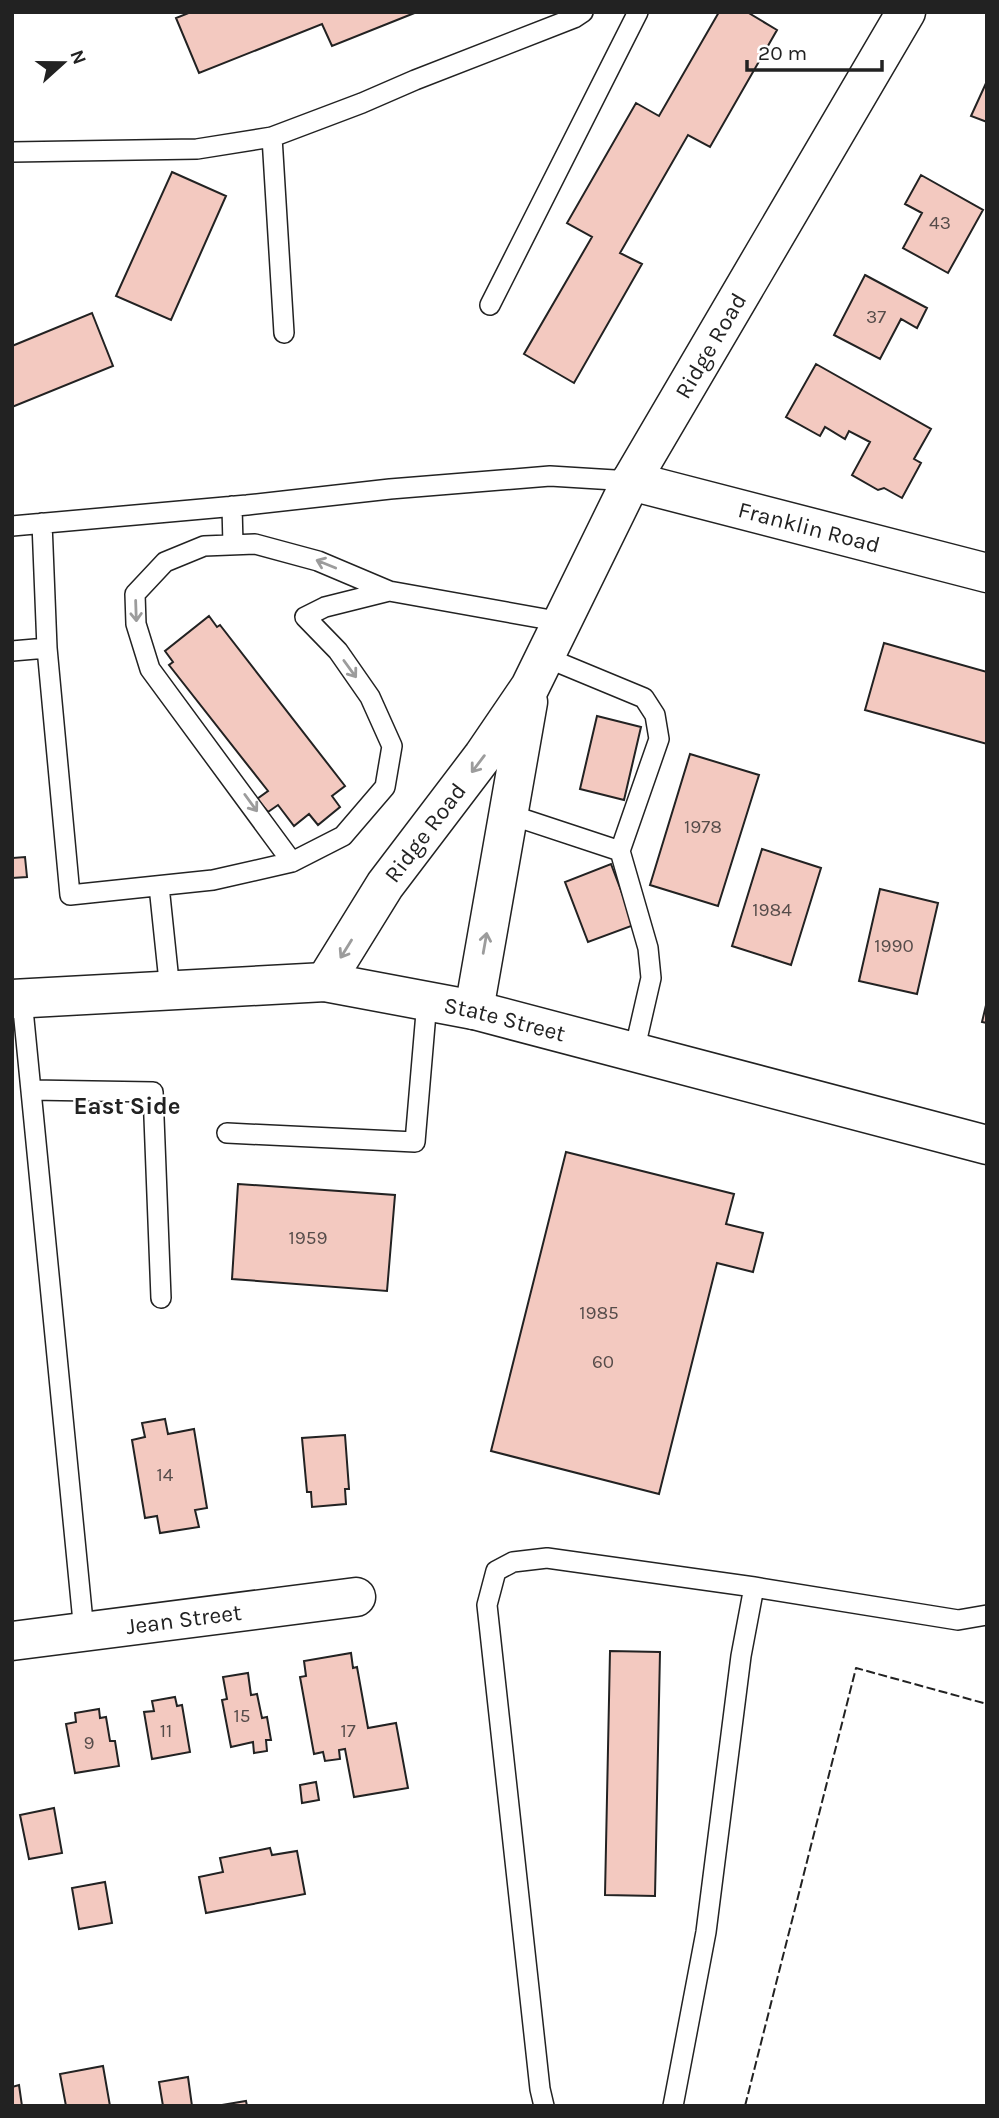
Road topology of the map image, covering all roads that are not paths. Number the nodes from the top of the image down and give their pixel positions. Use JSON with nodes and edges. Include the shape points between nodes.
{"nodes":[{"id":1,"x":583,"y":12,"type":"edge"},
{"id":2,"x":638,"y":12,"type":"edge"},
{"id":3,"x":906,"y":12,"type":"edge"},
{"id":4,"x":272,"y":137,"type":"junction"},
{"id":5,"x":12,"y":152,"type":"edge"},
{"id":6,"x":490,"y":305,"type":"dead end"},
{"id":7,"x":284,"y":333,"type":"dead end"},
{"id":8,"x":631,"y":481,"type":"junction"},
{"id":9,"x":232,"y":506,"type":"junction"},
{"id":10,"x":42,"y":523,"type":"junction"},
{"id":11,"x":12,"y":526,"type":"edge"},
{"id":12,"x":233,"y":545,"type":"junction"},
{"id":13,"x":987,"y":573,"type":"edge"},
{"id":14,"x":388,"y":591,"type":"junction"},
{"id":15,"x":562,"y":622,"type":"junction"},
{"id":16,"x":47,"y":648,"type":"junction"},
{"id":17,"x":12,"y":651,"type":"edge"},
{"id":18,"x":537,"y":672,"type":"junction"},
{"id":19,"x":508,"y":814,"type":"junction"},
{"id":20,"x":620,"y":851,"type":"junction"},
{"id":21,"x":292,"y":862,"type":"junction"},
{"id":22,"x":159,"y":886,"type":"junction"},
{"id":23,"x":325,"y":982,"type":"junction"},
{"id":24,"x":170,"y":991,"type":"junction"},
{"id":25,"x":17,"y":999,"type":"edge"},
{"id":26,"x":427,"y":1001,"type":"junction"},
{"id":27,"x":474,"y":1010,"type":"junction"},
{"id":28,"x":634,"y":1052,"type":"junction"},
{"id":29,"x":31,"y":1090,"type":"junction"},
{"id":30,"x":227,"y":1133,"type":"dead end"},
{"id":31,"x":987,"y":1145,"type":"edge"},
{"id":32,"x":161,"y":1298,"type":"dead end"},
{"id":33,"x":754,"y":1587,"type":"junction"},
{"id":34,"x":356,"y":1597,"type":"dead end"},
{"id":35,"x":987,"y":1615,"type":"edge"},
{"id":36,"x":84,"y":1632,"type":"junction"},
{"id":37,"x":12,"y":1641,"type":"edge"},
{"id":38,"x":544,"y":2106,"type":"edge"},
{"id":39,"x":673,"y":2106,"type":"edge"}],
"edges":[{"from":1,"to":4,"type":"lane"},
{"from":2,"to":6,"type":"lane"},
{"from":3,"to":8,"type":"street","name":"Ridge Road"},
{"from":4,"to":5,"type":"lane","via":[[197,149]]},
{"from":4,"to":7,"type":"lane"},
{"from":8,"to":9,"type":"lane","via":[[550,476]]},
{"from":8,"to":13,"type":"street","name":"Franklin Road"},
{"from":8,"to":15,"type":"street","name":"Ridge Road"},
{"from":9,"to":10,"type":"lane"},
{"from":9,"to":12,"type":"lane"},
{"from":10,"to":11,"type":"lane"},
{"from":10,"to":16,"type":"lane"},
{"from":14,"to":12,"type":"lane","one_way":true,"via":[[318,561],[255,544]]},
{"from":12,"to":21,"type":"lane","one_way":true,"via":[[204,546],[164,562],[135,594],[136,624],[150,669]]},
{"from":14,"to":15,"type":"lane"},
{"from":14,"to":21,"type":"lane","one_way":true,"via":[[325,607],[305,617],[338,651],[370,697],[392,746],[385,787],[343,836]]},
{"from":15,"to":18,"type":"street","name":"Ridge Road"},
{"from":16,"to":17,"type":"lane"},
{"from":16,"to":22,"type":"lane","via":[[70,895]]},
{"from":18,"to":19,"type":"street","name":"Ridge Road"},
{"from":18,"to":20,"type":"lane","via":[[643,698],[655,715],[659,739]]},
{"from":18,"to":23,"type":"street","name":"Ridge Road","one_way":true,"via":[[483,756],[385,885]]},
{"from":19,"to":20,"type":"lane"},
{"from":27,"to":19,"type":"street","name":"Ridge Road","one_way":true},
{"from":20,"to":28,"type":"lane","via":[[648,948],[651,978]]},
{"from":21,"to":22,"type":"lane","via":[[213,880]]},
{"from":22,"to":24,"type":"lane"},
{"from":23,"to":24,"type":"street","name":"State Street"},
{"from":23,"to":26,"type":"street","name":"State Street"},
{"from":24,"to":25,"type":"street","name":"State Street"},
{"from":25,"to":29,"type":"lane"},
{"from":26,"to":27,"type":"street","name":"State Street"},
{"from":26,"to":30,"type":"lane","via":[[415,1142]]},
{"from":27,"to":28,"type":"street","name":"State Street"},
{"from":28,"to":31,"type":"street","name":"State Street"},
{"from":29,"to":32,"type":"lane","via":[[153,1092]]},
{"from":29,"to":36,"type":"lane"},
{"from":33,"to":35,"type":"lane","via":[[958,1620]]},
{"from":33,"to":38,"type":"lane","via":[[547,1558],[513,1562],[496,1571],[487,1605]]},
{"from":33,"to":39,"type":"lane","via":[[706,1932]]},
{"from":34,"to":36,"type":"street","name":"Jean Street"},
{"from":36,"to":37,"type":"street","name":"Jean Street"}]}
